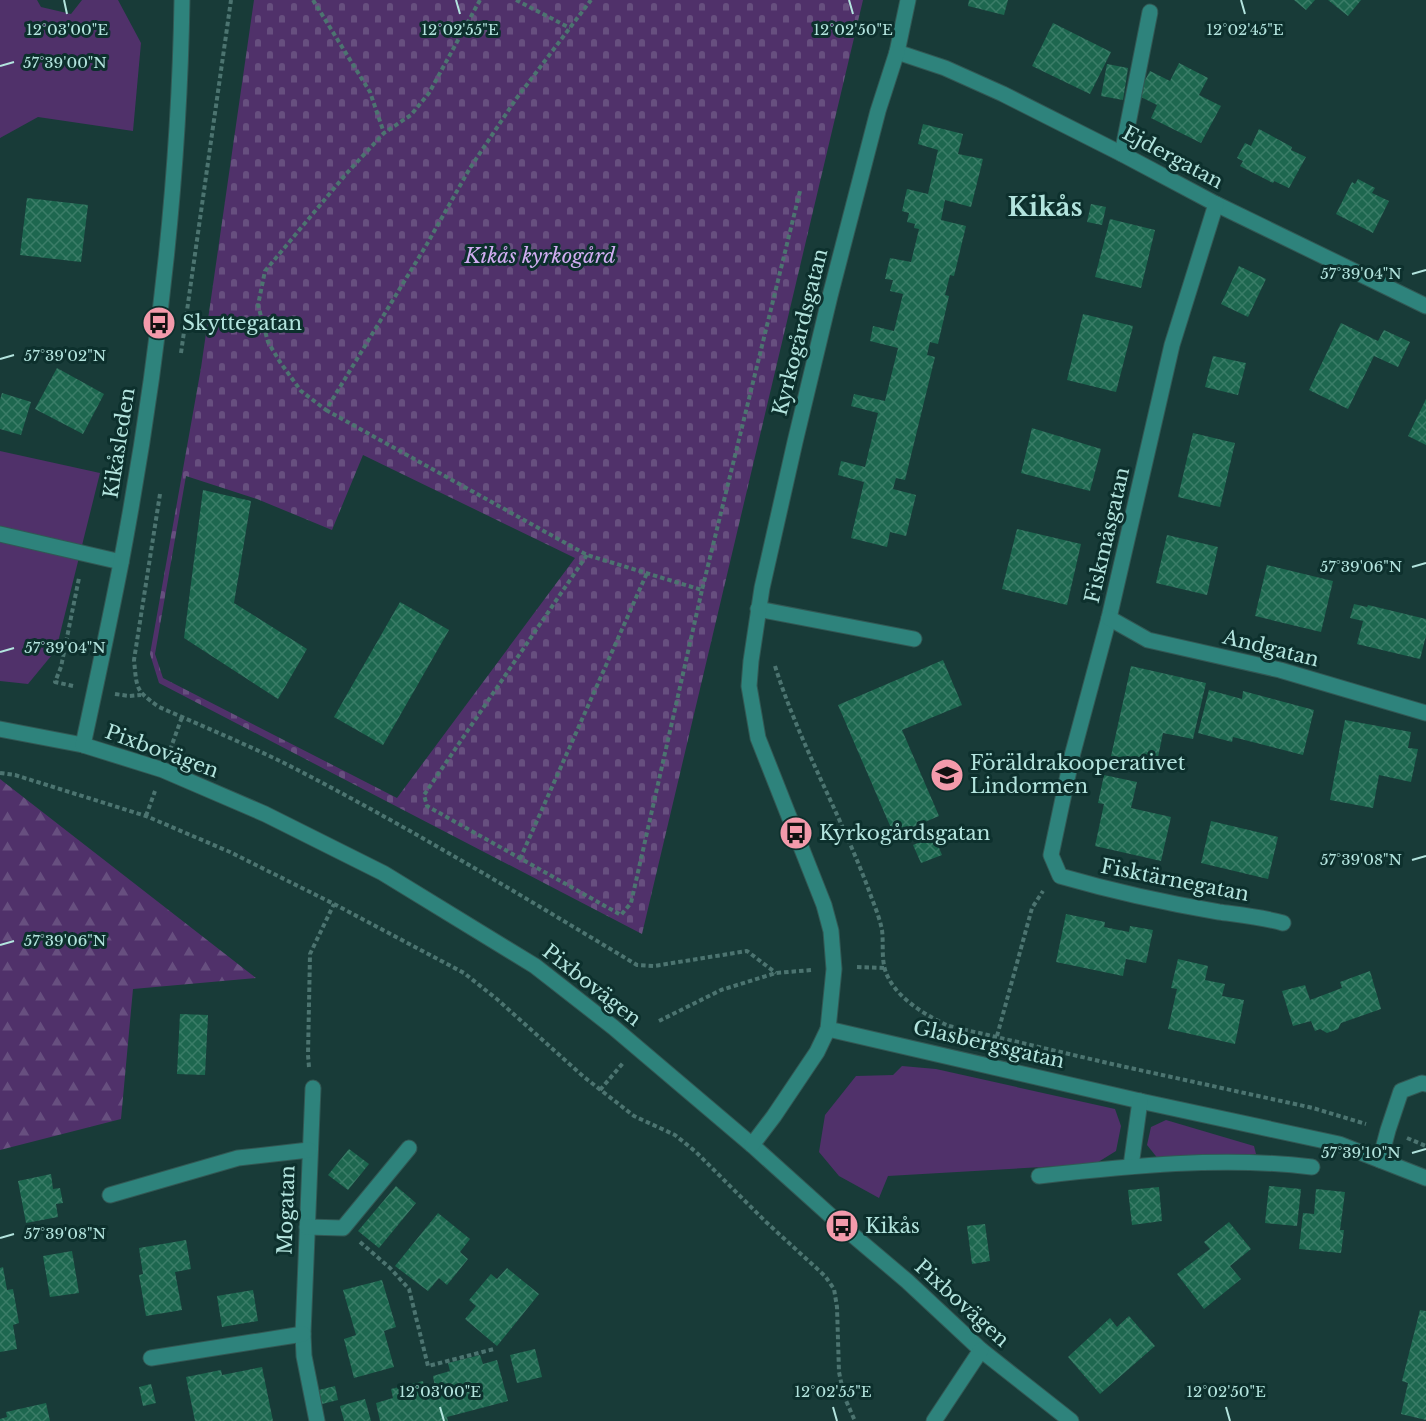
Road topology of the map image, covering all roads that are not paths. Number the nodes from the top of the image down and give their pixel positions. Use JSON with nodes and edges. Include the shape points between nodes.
{"nodes":[{"id":1,"x":182,"y":0,"type":"edge"},
{"id":2,"x":908,"y":0,"type":"edge"},
{"id":3,"x":1150,"y":12,"type":"dead end"},
{"id":4,"x":897,"y":51,"type":"junction"},
{"id":5,"x":1122,"y":154,"type":"junction"},
{"id":6,"x":1216,"y":204,"type":"junction"},
{"id":7,"x":1426,"y":306,"type":"edge"},
{"id":8,"x":0,"y":534,"type":"edge"},
{"id":9,"x":121,"y":562,"type":"junction"},
{"id":10,"x":758,"y":609,"type":"junction"},
{"id":11,"x":1109,"y":618,"type":"junction"},
{"id":12,"x":914,"y":639,"type":"dead end"},
{"id":13,"x":1426,"y":713,"type":"edge"},
{"id":14,"x":0,"y":729,"type":"edge"},
{"id":15,"x":83,"y":745,"type":"junction"},
{"id":16,"x":1060,"y":876,"type":"joint"},
{"id":17,"x":1283,"y":923,"type":"dead end"},
{"id":18,"x":828,"y":1029,"type":"junction"},
{"id":19,"x":1426,"y":1084,"type":"edge"},
{"id":20,"x":313,"y":1088,"type":"road end"},
{"id":21,"x":1140,"y":1101,"type":"junction"},
{"id":22,"x":752,"y":1145,"type":"junction"},
{"id":23,"x":409,"y":1148,"type":"dead end"},
{"id":24,"x":309,"y":1150,"type":"junction"},
{"id":25,"x":1380,"y":1160,"type":"junction"},
{"id":26,"x":1131,"y":1166,"type":"junction"},
{"id":27,"x":1312,"y":1167,"type":"dead end"},
{"id":28,"x":1039,"y":1176,"type":"dead end"},
{"id":29,"x":1426,"y":1178,"type":"edge"},
{"id":30,"x":110,"y":1195,"type":"dead end"},
{"id":31,"x":307,"y":1227,"type":"junction"},
{"id":32,"x":303,"y":1334,"type":"junction"},
{"id":33,"x":981,"y":1350,"type":"junction"},
{"id":34,"x":151,"y":1358,"type":"dead end"},
{"id":35,"x":317,"y":1421,"type":"edge"},
{"id":36,"x":934,"y":1421,"type":"edge"},
{"id":37,"x":1071,"y":1421,"type":"edge"}],
"edges":[{"from":1,"to":9,"type":"street","name":"Kikåsleden","via":[[172,200],[159,323]]},
{"from":2,"to":4,"type":"street","name":"Kyrkogårdsgatan"},
{"from":3,"to":5,"type":"street"},
{"from":4,"to":5,"type":"street","name":"Ejdergatan","via":[[1003,94]]},
{"from":4,"to":10,"type":"street","name":"Kyrkogårdsgatan","via":[[830,296]]},
{"from":5,"to":6,"type":"street","name":"Ejdergatan"},
{"from":6,"to":7,"type":"street","name":"Ejdergatan"},
{"from":6,"to":11,"type":"street","name":"Fiskmåsgatan","via":[[1172,345]]},
{"from":8,"to":9,"type":"street"},
{"from":9,"to":15,"type":"street","name":"Kikåsleden"},
{"from":10,"to":12,"type":"street"},
{"from":10,"to":18,"type":"street","name":"Kyrkogårdsgatan","via":[[749,687],[758,738],[831,931],[834,969]]},
{"from":11,"to":13,"type":"street","name":"Andgatan","via":[[1148,640],[1280,670]]},
{"from":11,"to":16,"type":"street","name":"Fiskmåsgatan","via":[[1072,756],[1052,855]]},
{"from":14,"to":15,"type":"street","name":"Pixbovägen"},
{"from":15,"to":22,"type":"street","name":"Pixbovägen","via":[[163,770],[383,873],[535,966]]},
{"from":16,"to":17,"type":"street","name":"Fisktärnegatan"},
{"from":18,"to":21,"type":"street","name":"Glasbergsgatan"},
{"from":18,"to":22,"type":"street","name":"Kyrkogårdsgatan","via":[[818,1052]]},
{"from":19,"to":25,"type":"street","via":[[1401,1091]]},
{"from":20,"to":24,"type":"street","name":"Mogatan"},
{"from":21,"to":25,"type":"street","name":"Glasbergsgatan","via":[[1339,1144]]},
{"from":21,"to":26,"type":"street"},
{"from":22,"to":33,"type":"street","name":"Pixbovägen"},
{"from":23,"to":31,"type":"street","via":[[343,1228]]},
{"from":24,"to":30,"type":"street","via":[[238,1158]]},
{"from":24,"to":31,"type":"street","name":"Mogatan"},
{"from":25,"to":29,"type":"street","name":"Glasbergsgatan"},
{"from":26,"to":27,"type":"street","via":[[1270,1162]]},
{"from":26,"to":28,"type":"street"},
{"from":31,"to":32,"type":"street","name":"Mogatan"},
{"from":32,"to":34,"type":"street"},
{"from":32,"to":35,"type":"street","name":"Mogatan"},
{"from":33,"to":36,"type":"street"},
{"from":33,"to":37,"type":"street","name":"Pixbovägen"}]}
